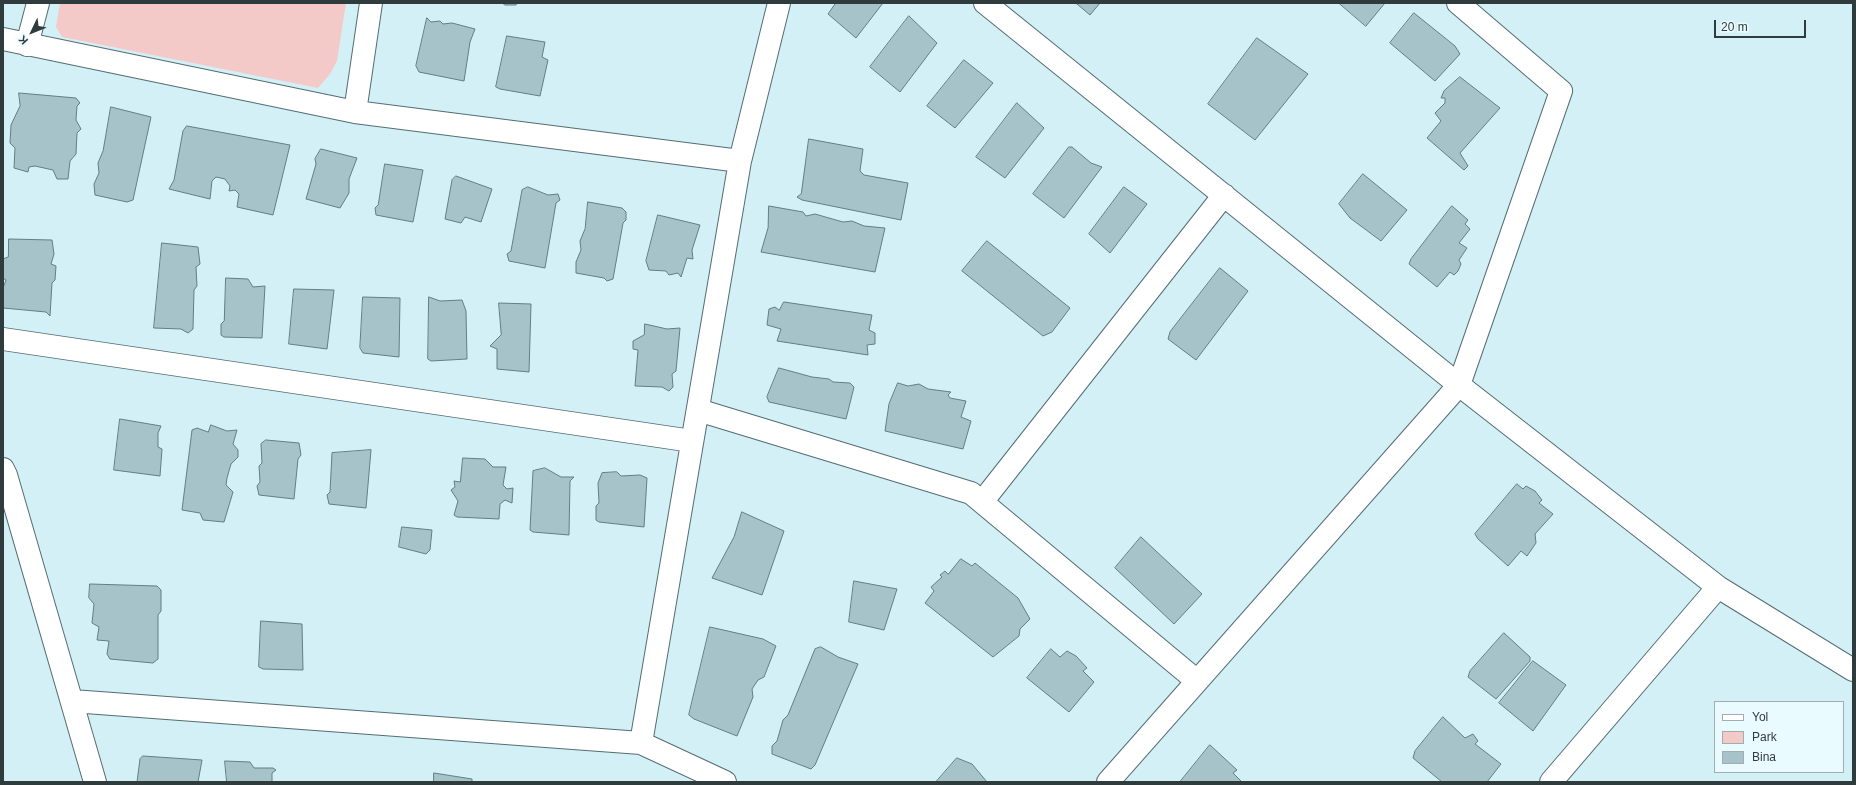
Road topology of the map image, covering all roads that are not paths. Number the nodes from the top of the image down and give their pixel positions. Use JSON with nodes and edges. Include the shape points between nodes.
{"nodes":[{"id":1,"x":38,"y":3,"type":"edge"},
{"id":2,"x":371,"y":3,"type":"edge"},
{"id":3,"x":779,"y":3,"type":"edge"},
{"id":4,"x":985,"y":3,"type":"edge"},
{"id":5,"x":1458,"y":3,"type":"edge"},
{"id":6,"x":3,"y":39,"type":"edge"},
{"id":7,"x":27,"y":45,"type":"junction"},
{"id":8,"x":355,"y":112,"type":"junction"},
{"id":9,"x":740,"y":161,"type":"junction"},
{"id":10,"x":1224,"y":195,"type":"junction"},
{"id":11,"x":3,"y":339,"type":"edge"},
{"id":12,"x":1459,"y":385,"type":"junction"},
{"id":13,"x":698,"y":410,"type":"junction"},
{"id":14,"x":692,"y":441,"type":"junction"},
{"id":15,"x":3,"y":469,"type":"edge"},
{"id":16,"x":982,"y":502,"type":"junction"},
{"id":17,"x":1718,"y":587,"type":"junction"},
{"id":18,"x":1853,"y":670,"type":"edge"},
{"id":19,"x":1197,"y":681,"type":"junction"},
{"id":20,"x":72,"y":701,"type":"junction"},
{"id":21,"x":641,"y":743,"type":"junction"},
{"id":22,"x":95,"y":782,"type":"edge"},
{"id":23,"x":725,"y":782,"type":"edge"},
{"id":24,"x":1108,"y":782,"type":"edge"},
{"id":25,"x":1551,"y":782,"type":"edge"}],
"edges":[{"from":1,"to":7,"type":"street"},
{"from":2,"to":8,"type":"street"},
{"from":3,"to":9,"type":"street"},
{"from":4,"to":10,"type":"street"},
{"from":5,"to":12,"type":"street","via":[[1561,91]]},
{"from":6,"to":7,"type":"street"},
{"from":7,"to":8,"type":"street"},
{"from":8,"to":9,"type":"street"},
{"from":9,"to":13,"type":"street"},
{"from":10,"to":12,"type":"street"},
{"from":10,"to":16,"type":"street"},
{"from":11,"to":14,"type":"street"},
{"from":12,"to":17,"type":"street"},
{"from":12,"to":19,"type":"street"},
{"from":13,"to":14,"type":"street"},
{"from":13,"to":16,"type":"street","via":[[971,493]]},
{"from":14,"to":21,"type":"street"},
{"from":15,"to":20,"type":"street"},
{"from":16,"to":19,"type":"street"},
{"from":17,"to":18,"type":"street"},
{"from":17,"to":25,"type":"street"},
{"from":19,"to":24,"type":"street"},
{"from":20,"to":21,"type":"street"},
{"from":20,"to":22,"type":"street"},
{"from":21,"to":23,"type":"street"}]}
